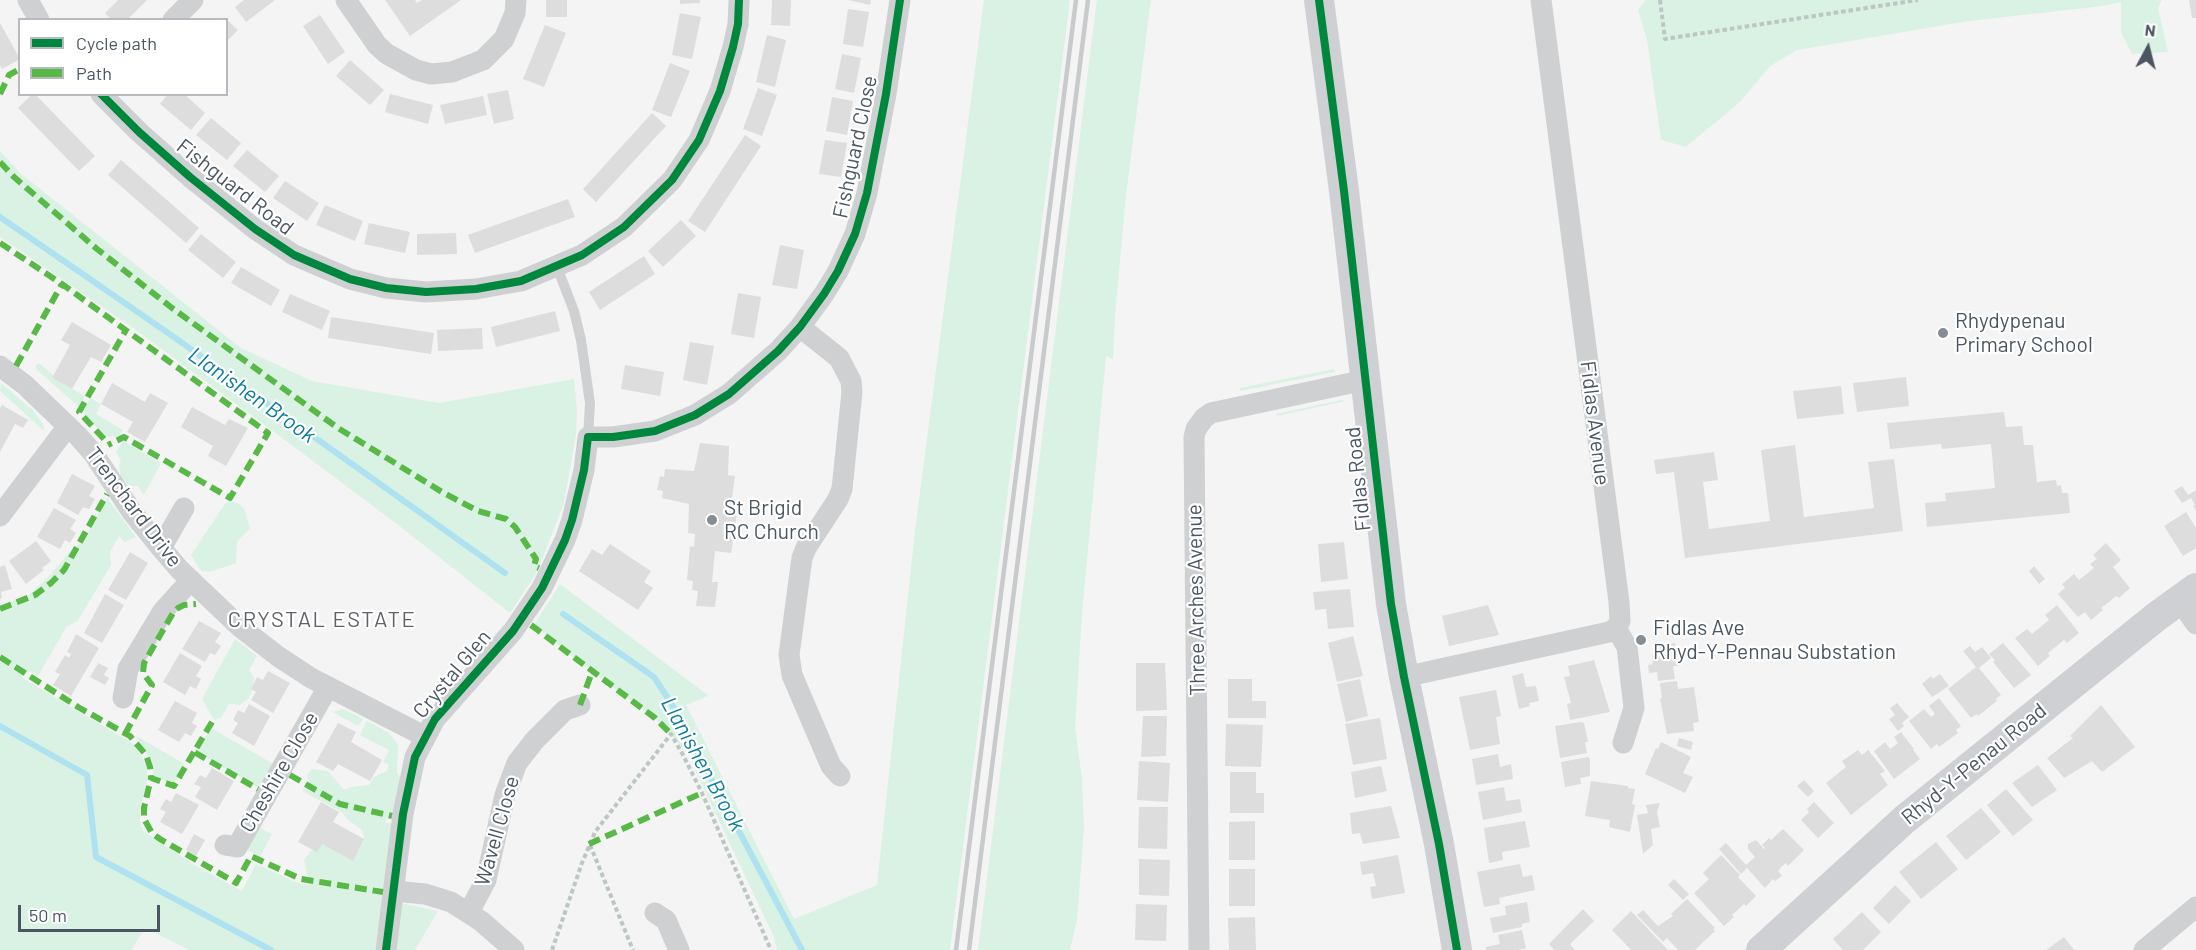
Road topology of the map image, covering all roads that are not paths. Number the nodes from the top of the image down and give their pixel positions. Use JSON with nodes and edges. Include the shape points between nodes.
{"nodes":[{"id":1,"x":28,"y":0,"type":"edge"},
{"id":2,"x":193,"y":0,"type":"edge"},
{"id":3,"x":346,"y":0,"type":"edge"},
{"id":4,"x":516,"y":0,"type":"edge"},
{"id":5,"x":739,"y":0,"type":"edge"},
{"id":6,"x":900,"y":0,"type":"edge"},
{"id":7,"x":1319,"y":0,"type":"edge"},
{"id":8,"x":1541,"y":0,"type":"edge"},
{"id":9,"x":38,"y":18,"type":"edge"},
{"id":10,"x":175,"y":18,"type":"edge"},
{"id":11,"x":103,"y":96,"type":"edge"},
{"id":12,"x":557,"y":267,"type":"junction"},
{"id":13,"x":800,"y":327,"type":"junction"},
{"id":14,"x":0,"y":366,"type":"edge"},
{"id":15,"x":1365,"y":380,"type":"junction"},
{"id":16,"x":68,"y":426,"type":"junction"},
{"id":17,"x":588,"y":437,"type":"junction"},
{"id":18,"x":184,"y":507,"type":"dead end"},
{"id":19,"x":0,"y":516,"type":"edge"},
{"id":20,"x":161,"y":548,"type":"junction"},
{"id":21,"x":191,"y":579,"type":"junction"},
{"id":22,"x":2187,"y":594,"type":"edge"},
{"id":23,"x":2196,"y":624,"type":"edge"},
{"id":24,"x":1616,"y":628,"type":"junction"},
{"id":25,"x":1404,"y":677,"type":"junction"},
{"id":26,"x":328,"y":687,"type":"junction"},
{"id":27,"x":123,"y":698,"type":"dead end"},
{"id":28,"x":580,"y":705,"type":"dead end"},
{"id":29,"x":424,"y":736,"type":"junction"},
{"id":30,"x":1623,"y":743,"type":"dead end"},
{"id":31,"x":840,"y":776,"type":"dead end"},
{"id":32,"x":225,"y":845,"type":"dead end"},
{"id":33,"x":394,"y":891,"type":"junction"},
{"id":34,"x":2196,"y":907,"type":"edge"},
{"id":35,"x":469,"y":912,"type":"junction"},
{"id":36,"x":655,"y":913,"type":"dead end"},
{"id":37,"x":386,"y":950,"type":"edge"},
{"id":38,"x":514,"y":950,"type":"edge"},
{"id":39,"x":679,"y":950,"type":"edge"},
{"id":40,"x":1199,"y":950,"type":"edge"},
{"id":41,"x":1457,"y":950,"type":"edge"},
{"id":42,"x":1761,"y":950,"type":"edge"},
{"id":43,"x":2144,"y":950,"type":"edge"}],
"edges":[{"from":1,"to":9,"type":"street"},
{"from":2,"to":10,"type":"street"},
{"from":3,"to":4,"type":"street","via":[[387,54],[431,74],[452,72],[483,60],[504,39]]},
{"from":5,"to":12,"type":"street","name":"Fishguard Road","via":[[738,24],[727,70],[710,118],[684,164],[657,197],[624,227]]},
{"from":6,"to":13,"type":"street","name":"Fishguard Close","via":[[861,215],[838,271]]},
{"from":7,"to":15,"type":"street","name":"Fidlas Road"},
{"from":8,"to":24,"type":"street","name":"Fidlas Avenue","via":[[1619,602],[1620,621]]},
{"from":11,"to":12,"type":"street","name":"Fishguard Road","via":[[147,140],[255,229],[294,255],[350,279],[406,291],[450,292],[522,280]]},
{"from":12,"to":17,"type":"lane","name":"Crystal Glen","via":[[581,340],[590,403]]},
{"from":13,"to":17,"type":"street","name":"Fishguard Close","via":[[745,383],[695,415],[655,431]]},
{"from":13,"to":31,"type":"street","via":[[839,358],[852,392],[842,489],[802,558],[789,655],[792,675],[831,766]]},
{"from":14,"to":16,"type":"street","name":"Trenchard Drive"},
{"from":15,"to":25,"type":"street","name":"Fidlas Road","via":[[1388,581]]},
{"from":15,"to":40,"type":"street","name":"Three Arches Avenue","via":[[1211,414],[1196,429]]},
{"from":16,"to":19,"type":"street"},
{"from":16,"to":20,"type":"street","name":"Trenchard Drive","via":[[93,453]]},
{"from":17,"to":29,"type":"street","name":"Crystal Glen","via":[[581,487],[570,526],[542,588],[517,625],[446,704]]},
{"from":18,"to":20,"type":"street"},
{"from":20,"to":21,"type":"street","name":"Trenchard Drive"},
{"from":21,"to":26,"type":"street","name":"Trenchard Drive","via":[[240,627]]},
{"from":21,"to":27,"type":"street","via":[[163,611],[128,669]]},
{"from":22,"to":23,"type":"street"},
{"from":22,"to":42,"type":"street","name":"Rhyd-Y-Penau Road","via":[[1905,819]]},
{"from":24,"to":25,"type":"street"},
{"from":24,"to":30,"type":"street","via":[[1627,646],[1634,708]]},
{"from":25,"to":41,"type":"street","name":"Fidlas Road"},
{"from":26,"to":29,"type":"street","name":"Trenchard Drive"},
{"from":26,"to":32,"type":"street","name":"Cheshire Close","via":[[237,847]]},
{"from":28,"to":35,"type":"street","name":"Wavell Close","via":[[565,710],[517,763],[505,795],[486,880]]},
{"from":29,"to":33,"type":"street","name":"Crystal Glen","via":[[409,784]]},
{"from":33,"to":35,"type":"street","via":[[439,897]]},
{"from":33,"to":37,"type":"street","name":"Crystal Glen"},
{"from":34,"to":43,"type":"street"},
{"from":35,"to":38,"type":"street"},
{"from":36,"to":39,"type":"street","via":[[666,920]]}]}
